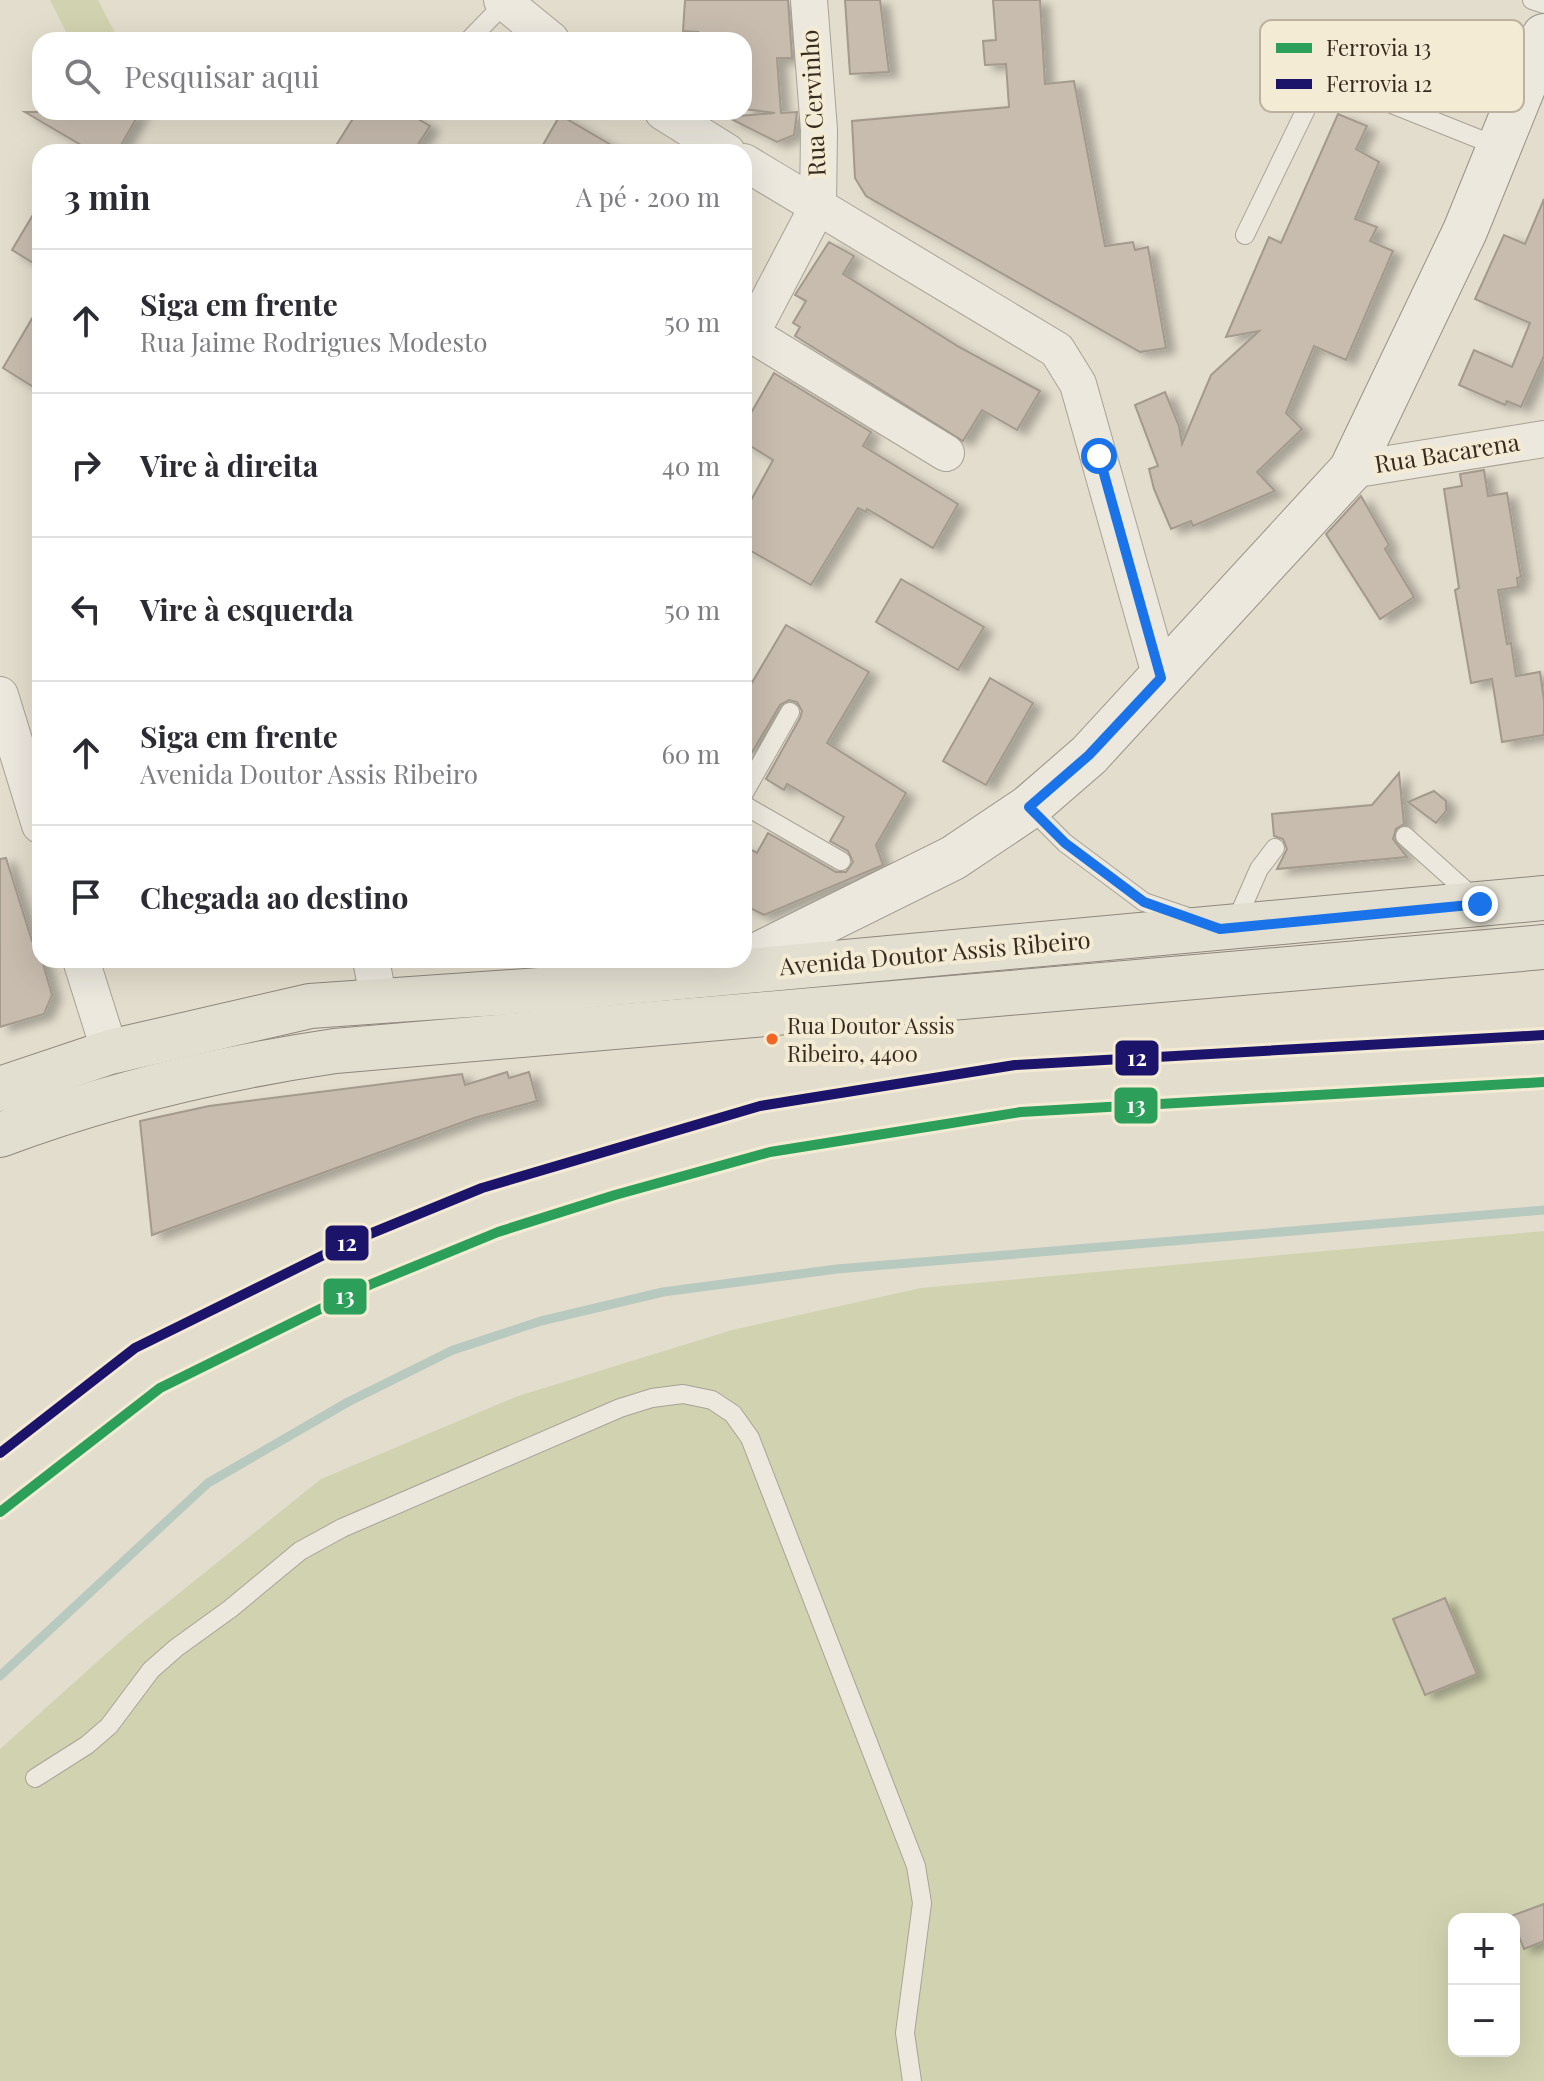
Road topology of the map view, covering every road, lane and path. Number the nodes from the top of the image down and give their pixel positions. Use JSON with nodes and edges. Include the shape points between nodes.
{"nodes":[{"id":1,"x":809,"y":0,"type":"edge"},
{"id":2,"x":1532,"y":0,"type":"edge"},
{"id":3,"x":503,"y":2,"type":"edge"},
{"id":4,"x":1544,"y":4,"type":"edge"},
{"id":5,"x":476,"y":32,"type":"edge"},
{"id":6,"x":541,"y":32,"type":"edge"},
{"id":7,"x":1544,"y":36,"type":"edge"},
{"id":8,"x":1524,"y":85,"type":"edge"},
{"id":9,"x":1305,"y":112,"type":"edge"},
{"id":10,"x":1412,"y":112,"type":"edge"},
{"id":11,"x":1513,"y":112,"type":"edge"},
{"id":12,"x":676,"y":120,"type":"edge"},
{"id":13,"x":714,"y":144,"type":"edge"},
{"id":14,"x":1499,"y":147,"type":"junction"},
{"id":15,"x":752,"y":167,"type":"edge"},
{"id":16,"x":818,"y":206,"type":"junction"},
{"id":17,"x":1245,"y":235,"type":"dead end"},
{"id":18,"x":752,"y":325,"type":"edge"},
{"id":19,"x":752,"y":334,"type":"edge"},
{"id":20,"x":1544,"y":439,"type":"edge"},
{"id":21,"x":946,"y":453,"type":"dead end"},
{"id":22,"x":1351,"y":470,"type":"junction"},
{"id":23,"x":1161,"y":678,"type":"junction"},
{"id":24,"x":0,"y":695,"type":"edge"},
{"id":25,"x":790,"y":712,"type":"dead end"},
{"id":26,"x":752,"y":779,"type":"edge"},
{"id":27,"x":32,"y":799,"type":"edge"},
{"id":28,"x":1029,"y":807,"type":"junction"},
{"id":29,"x":752,"y":810,"type":"edge"},
{"id":30,"x":1405,"y":836,"type":"dead end"},
{"id":31,"x":1275,"y":848,"type":"dead end"},
{"id":32,"x":841,"y":861,"type":"dead end"},
{"id":33,"x":1544,"y":898,"type":"edge"},
{"id":34,"x":1480,"y":904,"type":"junction"},
{"id":35,"x":1227,"y":928,"type":"junction"},
{"id":36,"x":1544,"y":947,"type":"edge"},
{"id":37,"x":752,"y":958,"type":"edge"},
{"id":38,"x":84,"y":968,"type":"edge"},
{"id":39,"x":731,"y":968,"type":"edge"},
{"id":40,"x":650,"y":970,"type":"edge"},
{"id":41,"x":721,"y":973,"type":"junction"},
{"id":42,"x":375,"y":981,"type":"edge"},
{"id":43,"x":110,"y":1052,"type":"junction"},
{"id":44,"x":0,"y":1089,"type":"edge"},
{"id":45,"x":0,"y":1135,"type":"edge"},
{"id":46,"x":35,"y":1778,"type":"dead end"},
{"id":47,"x":912,"y":2081,"type":"edge"}],
"edges":[{"from":1,"to":16,"type":"street","name":"Rua Cervinho","via":[[819,130]]},
{"from":2,"to":4,"type":"lane"},
{"from":3,"to":5,"type":"lane"},
{"from":3,"to":6,"type":"street"},
{"from":7,"to":8,"type":"street"},
{"from":9,"to":17,"type":"lane"},
{"from":10,"to":14,"type":"lane"},
{"from":11,"to":14,"type":"street"},
{"from":12,"to":13,"type":"street"},
{"from":14,"to":22,"type":"street","via":[[1465,231]]},
{"from":15,"to":16,"type":"street"},
{"from":16,"to":18,"type":"street"},
{"from":16,"to":23,"type":"street","via":[[1057,350],[1078,384]]},
{"from":19,"to":21,"type":"street"},
{"from":20,"to":22,"type":"street","name":"Rua Bacarena"},
{"from":22,"to":23,"type":"street"},
{"from":23,"to":28,"type":"street","via":[[1089,755]]},
{"from":24,"to":27,"type":"street"},
{"from":25,"to":26,"type":"lane"},
{"from":28,"to":35,"type":"lane","via":[[1065,843],[1144,902]]},
{"from":28,"to":37,"type":"street","via":[[953,858]]},
{"from":29,"to":32,"type":"lane"},
{"from":30,"to":34,"type":"lane"},
{"from":31,"to":35,"type":"lane"},
{"from":33,"to":34,"type":"main road","name":"Avenida Doutor Assis Ribeiro"},
{"from":34,"to":35,"type":"main road","name":"Avenida Doutor Assis Ribeiro"},
{"from":35,"to":41,"type":"main road","name":"Avenida Doutor Assis Ribeiro"},
{"from":36,"to":45,"type":"main road","name":"Avenida Doutor Assis Ribeiro","via":[[335,1051],[242,1064],[144,1088]]},
{"from":38,"to":43,"type":"street"},
{"from":39,"to":41,"type":"street"},
{"from":40,"to":41,"type":"main road","name":"Avenida Doutor Assis Ribeiro"},
{"from":40,"to":42,"type":"main road","name":"Avenida Doutor Assis Ribeiro"},
{"from":42,"to":43,"type":"main road","name":"Avenida Doutor Assis Ribeiro","via":[[310,1006]]},
{"from":43,"to":44,"type":"main road","name":"Avenida Doutor Assis Ribeiro"},
{"from":46,"to":47,"type":"lane","via":[[87,1745],[109,1726],[151,1670],[300,1551],[620,1408],[683,1394],[712,1400],[733,1414],[750,1438],[916,1866],[922,1903],[905,2033]]}]}
